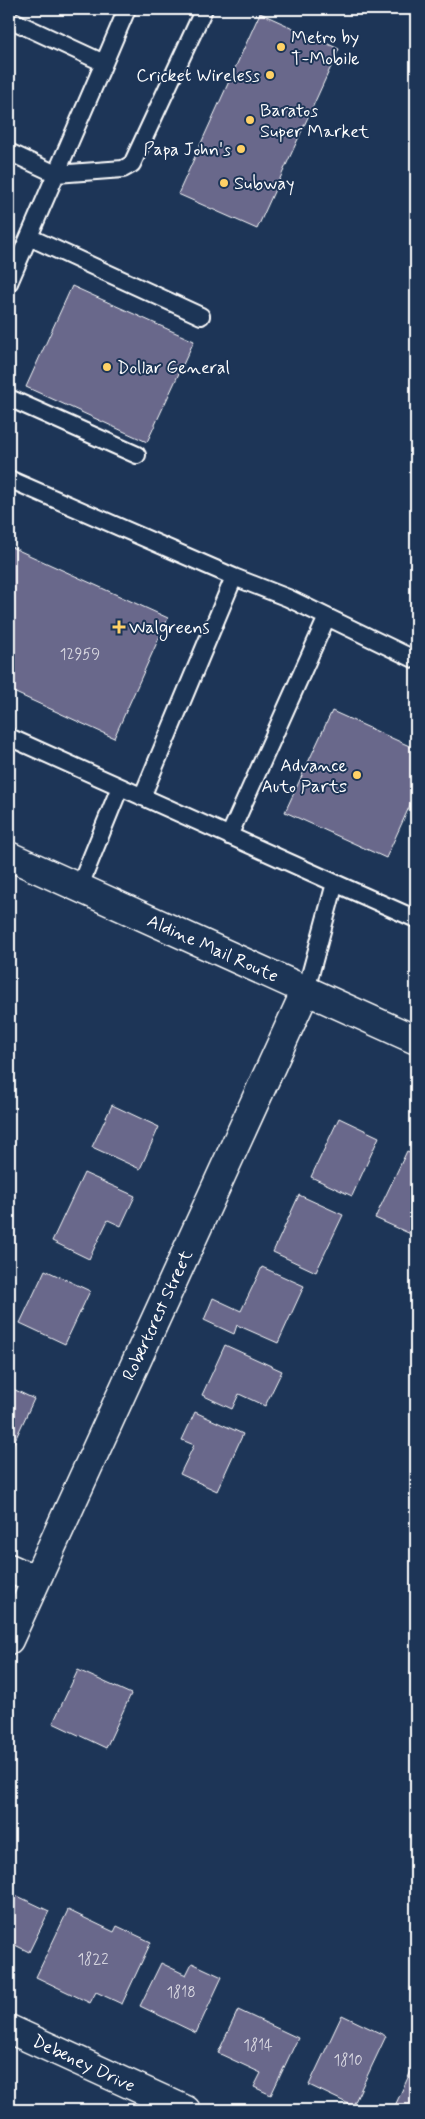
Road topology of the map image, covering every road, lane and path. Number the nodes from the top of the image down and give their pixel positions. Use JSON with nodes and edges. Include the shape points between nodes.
{"nodes":[{"id":1,"x":127,"y":9,"type":"edge"},
{"id":2,"x":204,"y":9,"type":"edge"},
{"id":3,"x":9,"y":19,"type":"edge"},
{"id":4,"x":104,"y":62,"type":"junction"},
{"id":5,"x":9,"y":152,"type":"edge"},
{"id":6,"x":56,"y":174,"type":"junction"},
{"id":7,"x":29,"y":236,"type":"junction"},
{"id":8,"x":9,"y":283,"type":"edge"},
{"id":9,"x":201,"y":316,"type":"dead end"},
{"id":10,"x":9,"y":398,"type":"edge"},
{"id":11,"x":137,"y":455,"type":"dead end"},
{"id":12,"x":9,"y":479,"type":"edge"},
{"id":13,"x":234,"y":577,"type":"junction"},
{"id":14,"x":327,"y":618,"type":"junction"},
{"id":15,"x":416,"y":660,"type":"edge"},
{"id":16,"x":9,"y":737,"type":"edge"},
{"id":17,"x":120,"y":787,"type":"junction"},
{"id":18,"x":142,"y":797,"type":"junction"},
{"id":19,"x":229,"y":836,"type":"junction"},
{"id":20,"x":9,"y":856,"type":"edge"},
{"id":21,"x":335,"y":883,"type":"junction"},
{"id":22,"x":79,"y":888,"type":"junction"},
{"id":23,"x":416,"y":919,"type":"edge"},
{"id":24,"x":306,"y":990,"type":"junction"},
{"id":25,"x":416,"y":1040,"type":"edge"},
{"id":26,"x":9,"y":1568,"type":"edge"},
{"id":27,"x":36,"y":1580,"type":"junction"},
{"id":28,"x":9,"y":1640,"type":"edge"},
{"id":29,"x":9,"y":2029,"type":"edge"},
{"id":30,"x":186,"y":2110,"type":"edge"}],
"edges":[{"from":1,"to":4,"type":"lane"},
{"from":2,"to":6,"type":"lane","via":[[132,164],[124,169]]},
{"from":3,"to":4,"type":"lane"},
{"from":4,"to":6,"type":"lane"},
{"from":5,"to":6,"type":"lane"},
{"from":6,"to":7,"type":"lane"},
{"from":7,"to":8,"type":"lane"},
{"from":7,"to":9,"type":"lane"},
{"from":10,"to":11,"type":"lane"},
{"from":12,"to":13,"type":"lane"},
{"from":13,"to":14,"type":"lane","via":[[288,598]]},
{"from":13,"to":18,"type":"lane"},
{"from":14,"to":15,"type":"lane"},
{"from":14,"to":19,"type":"lane"},
{"from":16,"to":17,"type":"lane"},
{"from":17,"to":18,"type":"lane"},
{"from":17,"to":22,"type":"lane"},
{"from":18,"to":19,"type":"lane"},
{"from":19,"to":21,"type":"lane"},
{"from":20,"to":22,"type":"street","name":"Aldine Mail Route"},
{"from":21,"to":23,"type":"lane"},
{"from":21,"to":24,"type":"lane"},
{"from":22,"to":24,"type":"street","name":"Aldine Mail Route"},
{"from":24,"to":25,"type":"street","name":"Aldine Mail Route"},
{"from":24,"to":27,"type":"street","name":"Robertcrest Street"},
{"from":26,"to":27,"type":"street"},
{"from":27,"to":28,"type":"street","name":"Robertcrest Street"},
{"from":29,"to":30,"type":"street","name":"Debeney Drive"}]}
